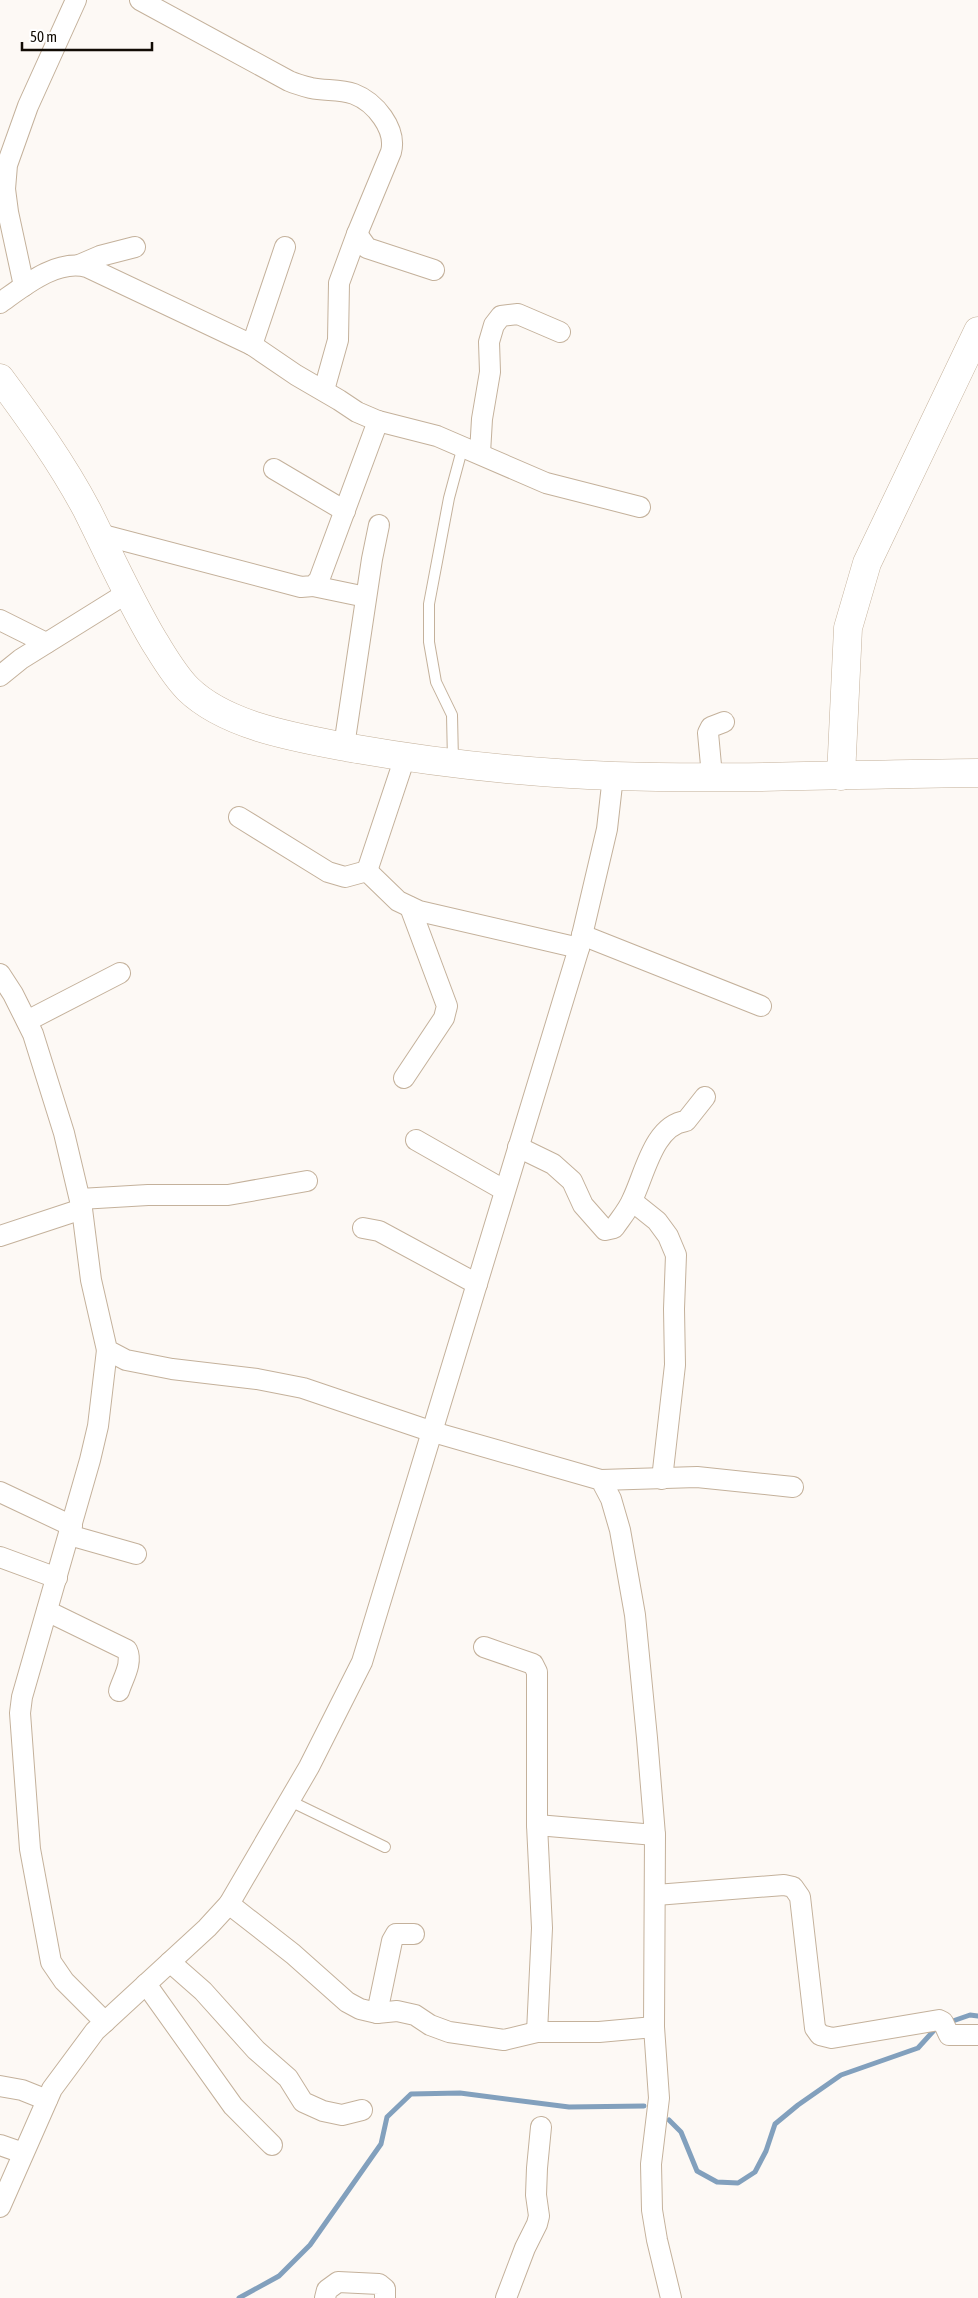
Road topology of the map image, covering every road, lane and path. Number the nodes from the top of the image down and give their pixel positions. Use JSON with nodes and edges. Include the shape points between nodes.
{"nodes":[{"id":1,"x":76,"y":0,"type":"edge"},
{"id":2,"x":140,"y":0,"type":"edge"},
{"id":3,"x":357,"y":234,"type":"junction"},
{"id":4,"x":135,"y":247,"type":"dead end"},
{"id":5,"x":285,"y":247,"type":"dead end"},
{"id":6,"x":79,"y":264,"type":"junction"},
{"id":7,"x":434,"y":270,"type":"dead end"},
{"id":8,"x":24,"y":286,"type":"junction"},
{"id":9,"x":0,"y":303,"type":"edge"},
{"id":10,"x":978,"y":331,"type":"edge"},
{"id":11,"x":560,"y":332,"type":"dead end"},
{"id":12,"x":252,"y":345,"type":"junction"},
{"id":13,"x":0,"y":378,"type":"edge"},
{"id":14,"x":324,"y":390,"type":"junction"},
{"id":15,"x":378,"y":421,"type":"junction"},
{"id":16,"x":471,"y":449,"type":"junction"},
{"id":17,"x":274,"y":469,"type":"dead end"},
{"id":18,"x":640,"y":507,"type":"dead end"},
{"id":19,"x":345,"y":511,"type":"junction"},
{"id":20,"x":379,"y":525,"type":"dead end"},
{"id":21,"x":99,"y":534,"type":"junction"},
{"id":22,"x":313,"y":586,"type":"junction"},
{"id":23,"x":127,"y":593,"type":"junction"},
{"id":24,"x":366,"y":598,"type":"junction"},
{"id":25,"x":0,"y":620,"type":"edge"},
{"id":26,"x":46,"y":643,"type":"junction"},
{"id":27,"x":0,"y":676,"type":"edge"},
{"id":28,"x":724,"y":722,"type":"dead end"},
{"id":29,"x":344,"y":746,"type":"junction"},
{"id":30,"x":405,"y":757,"type":"junction"},
{"id":31,"x":453,"y":762,"type":"junction"},
{"id":32,"x":978,"y":773,"type":"edge"},
{"id":33,"x":613,"y":776,"type":"junction"},
{"id":34,"x":712,"y":776,"type":"junction"},
{"id":35,"x":841,"y":776,"type":"junction"},
{"id":36,"x":239,"y":817,"type":"dead end"},
{"id":37,"x":367,"y":871,"type":"junction"},
{"id":38,"x":410,"y":907,"type":"junction"},
{"id":39,"x":580,"y":942,"type":"junction"},
{"id":40,"x":120,"y":973,"type":"dead end"},
{"id":41,"x":0,"y":974,"type":"edge"},
{"id":42,"x":761,"y":1006,"type":"dead end"},
{"id":43,"x":26,"y":1021,"type":"junction"},
{"id":44,"x":404,"y":1078,"type":"dead end"},
{"id":45,"x":705,"y":1097,"type":"dead end"},
{"id":46,"x":416,"y":1140,"type":"dead end"},
{"id":47,"x":518,"y":1147,"type":"junction"},
{"id":48,"x":307,"y":1181,"type":"dead end"},
{"id":49,"x":504,"y":1190,"type":"junction"},
{"id":50,"x":632,"y":1201,"type":"junction"},
{"id":51,"x":81,"y":1204,"type":"junction"},
{"id":52,"x":363,"y":1228,"type":"dead end"},
{"id":53,"x":0,"y":1236,"type":"edge"},
{"id":54,"x":477,"y":1284,"type":"junction"},
{"id":55,"x":107,"y":1350,"type":"junction"},
{"id":56,"x":433,"y":1432,"type":"junction"},
{"id":57,"x":662,"y":1479,"type":"junction"},
{"id":58,"x":600,"y":1480,"type":"junction"},
{"id":59,"x":793,"y":1487,"type":"dead end"},
{"id":60,"x":0,"y":1492,"type":"edge"},
{"id":61,"x":70,"y":1531,"type":"junction"},
{"id":62,"x":136,"y":1554,"type":"dead end"},
{"id":63,"x":0,"y":1557,"type":"edge"},
{"id":64,"x":57,"y":1578,"type":"junction"},
{"id":65,"x":48,"y":1611,"type":"junction"},
{"id":66,"x":484,"y":1647,"type":"dead end"},
{"id":67,"x":119,"y":1691,"type":"dead end"},
{"id":68,"x":290,"y":1801,"type":"junction"},
{"id":69,"x":537,"y":1825,"type":"junction"},
{"id":70,"x":655,"y":1835,"type":"junction"},
{"id":71,"x":385,"y":1847,"type":"dead end"},
{"id":72,"x":656,"y":1894,"type":"junction"},
{"id":73,"x":229,"y":1904,"type":"junction"},
{"id":74,"x":414,"y":1934,"type":"dead end"},
{"id":75,"x":170,"y":1962,"type":"junction"},
{"id":76,"x":146,"y":1984,"type":"junction"},
{"id":77,"x":377,"y":2013,"type":"junction"},
{"id":78,"x":105,"y":2022,"type":"junction"},
{"id":79,"x":654,"y":2027,"type":"junction"},
{"id":80,"x":537,"y":2032,"type":"junction"},
{"id":81,"x":978,"y":2035,"type":"edge"},
{"id":82,"x":0,"y":2086,"type":"edge"},
{"id":83,"x":46,"y":2100,"type":"junction"},
{"id":84,"x":362,"y":2110,"type":"dead end"},
{"id":85,"x":541,"y":2128,"type":"dead end"},
{"id":86,"x":0,"y":2145,"type":"edge"},
{"id":87,"x":272,"y":2145,"type":"dead end"},
{"id":88,"x":22,"y":2153,"type":"junction"},
{"id":89,"x":0,"y":2207,"type":"edge"},
{"id":90,"x":325,"y":2298,"type":"edge"},
{"id":91,"x":385,"y":2298,"type":"edge"},
{"id":92,"x":506,"y":2298,"type":"edge"},
{"id":93,"x":671,"y":2298,"type":"edge"}],
"edges":[{"from":1,"to":8,"type":"street","via":[[28,106],[7,165],[8,212]]},
{"from":2,"to":3,"type":"street","via":[[288,81],[355,94],[384,118],[393,144]]},
{"from":3,"to":7,"type":"street","via":[[367,248]]},
{"from":3,"to":14,"type":"street","via":[[339,282],[338,340]]},
{"from":4,"to":6,"type":"street"},
{"from":5,"to":12,"type":"street"},
{"from":6,"to":8,"type":"street","via":[[45,273]]},
{"from":6,"to":12,"type":"street"},
{"from":8,"to":9,"type":"street"},
{"from":10,"to":35,"type":"street","via":[[867,563],[848,628]]},
{"from":11,"to":16,"type":"street","via":[[518,314],[501,316],[494,325],[489,342],[490,372],[482,419]]},
{"from":12,"to":14,"type":"street"},
{"from":13,"to":21,"type":"street","via":[[62,466]]},
{"from":14,"to":15,"type":"street","via":[[357,412]]},
{"from":15,"to":16,"type":"street","via":[[437,436]]},
{"from":15,"to":19,"type":"street"},
{"from":16,"to":18,"type":"street","via":[[546,483]]},
{"from":16,"to":31,"type":"lane","via":[[449,498],[429,604],[429,642],[436,682],[452,714]]},
{"from":17,"to":19,"type":"street"},
{"from":19,"to":22,"type":"street","via":[[319,580]]},
{"from":20,"to":24,"type":"street"},
{"from":21,"to":22,"type":"street","via":[[301,587]]},
{"from":21,"to":23,"type":"street"},
{"from":22,"to":24,"type":"street"},
{"from":23,"to":26,"type":"street"},
{"from":23,"to":29,"type":"street","via":[[166,660],[190,691],[221,712],[255,726]]},
{"from":24,"to":29,"type":"street"},
{"from":25,"to":26,"type":"street"},
{"from":26,"to":27,"type":"street"},
{"from":28,"to":34,"type":"street","via":[[710,727],[708,733]]},
{"from":29,"to":30,"type":"street"},
{"from":30,"to":31,"type":"street"},
{"from":30,"to":37,"type":"street"},
{"from":31,"to":33,"type":"street"},
{"from":32,"to":35,"type":"street"},
{"from":33,"to":34,"type":"street"},
{"from":33,"to":39,"type":"street","via":[[608,829]]},
{"from":34,"to":35,"type":"street"},
{"from":36,"to":37,"type":"street","via":[[328,872],[345,877]]},
{"from":37,"to":38,"type":"street","via":[[398,901]]},
{"from":38,"to":39,"type":"street"},
{"from":38,"to":44,"type":"street","via":[[447,1006],[444,1018]]},
{"from":39,"to":42,"type":"street"},
{"from":39,"to":47,"type":"street"},
{"from":40,"to":43,"type":"street"},
{"from":41,"to":43,"type":"street"},
{"from":43,"to":51,"type":"street","via":[[64,1133]]},
{"from":45,"to":50,"type":"street","via":[[686,1122],[676,1122],[666,1129],[652,1152]]},
{"from":46,"to":49,"type":"street"},
{"from":47,"to":49,"type":"street"},
{"from":47,"to":50,"type":"street","via":[[553,1164],[572,1181],[583,1205],[605,1230],[614,1228]]},
{"from":48,"to":51,"type":"street","via":[[228,1195],[148,1195]]},
{"from":49,"to":54,"type":"street"},
{"from":50,"to":57,"type":"street","via":[[657,1221],[676,1255],[676,1365]]},
{"from":51,"to":53,"type":"street"},
{"from":51,"to":55,"type":"street","via":[[91,1280]]},
{"from":52,"to":54,"type":"street","via":[[379,1231]]},
{"from":54,"to":56,"type":"street"},
{"from":55,"to":56,"type":"street","via":[[126,1360],[172,1369],[303,1388]]},
{"from":55,"to":61,"type":"street","via":[[98,1426]]},
{"from":56,"to":58,"type":"street"},
{"from":56,"to":68,"type":"street","via":[[362,1662],[310,1768]]},
{"from":57,"to":58,"type":"street"},
{"from":57,"to":59,"type":"street","via":[[697,1477]]},
{"from":58,"to":70,"type":"street","via":[[611,1499],[620,1530],[635,1615]]},
{"from":60,"to":61,"type":"street"},
{"from":61,"to":62,"type":"street"},
{"from":61,"to":64,"type":"street"},
{"from":63,"to":64,"type":"street"},
{"from":64,"to":65,"type":"street"},
{"from":65,"to":67,"type":"street","via":[[127,1650],[130,1656],[128,1668]]},
{"from":65,"to":78,"type":"street","via":[[20,1713],[30,1849],[51,1962],[64,1981]]},
{"from":66,"to":69,"type":"street","via":[[533,1664],[537,1672]]},
{"from":68,"to":71,"type":"lane"},
{"from":68,"to":73,"type":"street"},
{"from":69,"to":70,"type":"street"},
{"from":69,"to":80,"type":"street","via":[[542,1928]]},
{"from":70,"to":72,"type":"street"},
{"from":72,"to":79,"type":"street"},
{"from":72,"to":81,"type":"street","via":[[793,1887],[800,1897],[815,2028],[820,2035],[832,2038],[939,2020],[949,2035]]},
{"from":73,"to":75,"type":"street"},
{"from":73,"to":77,"type":"street","via":[[347,2002]]},
{"from":74,"to":77,"type":"street","via":[[396,1934],[392,1940]]},
{"from":75,"to":76,"type":"street"},
{"from":75,"to":84,"type":"street","via":[[288,2078],[303,2102],[342,2115]]},
{"from":76,"to":78,"type":"street"},
{"from":76,"to":87,"type":"street","via":[[233,2106]]},
{"from":77,"to":80,"type":"street","via":[[415,2015],[449,2032],[504,2040]]},
{"from":78,"to":83,"type":"street","via":[[95,2031]]},
{"from":79,"to":80,"type":"street","via":[[599,2032]]},
{"from":79,"to":93,"type":"street","via":[[659,2098],[651,2164],[652,2210]]},
{"from":82,"to":83,"type":"street","via":[[22,2090]]},
{"from":83,"to":88,"type":"street"},
{"from":85,"to":92,"type":"street","via":[[537,2224]]},
{"from":86,"to":88,"type":"street"},
{"from":88,"to":89,"type":"street"},
{"from":90,"to":91,"type":"street","via":[[327,2290],[338,2282],[379,2284],[385,2289]]}]}
